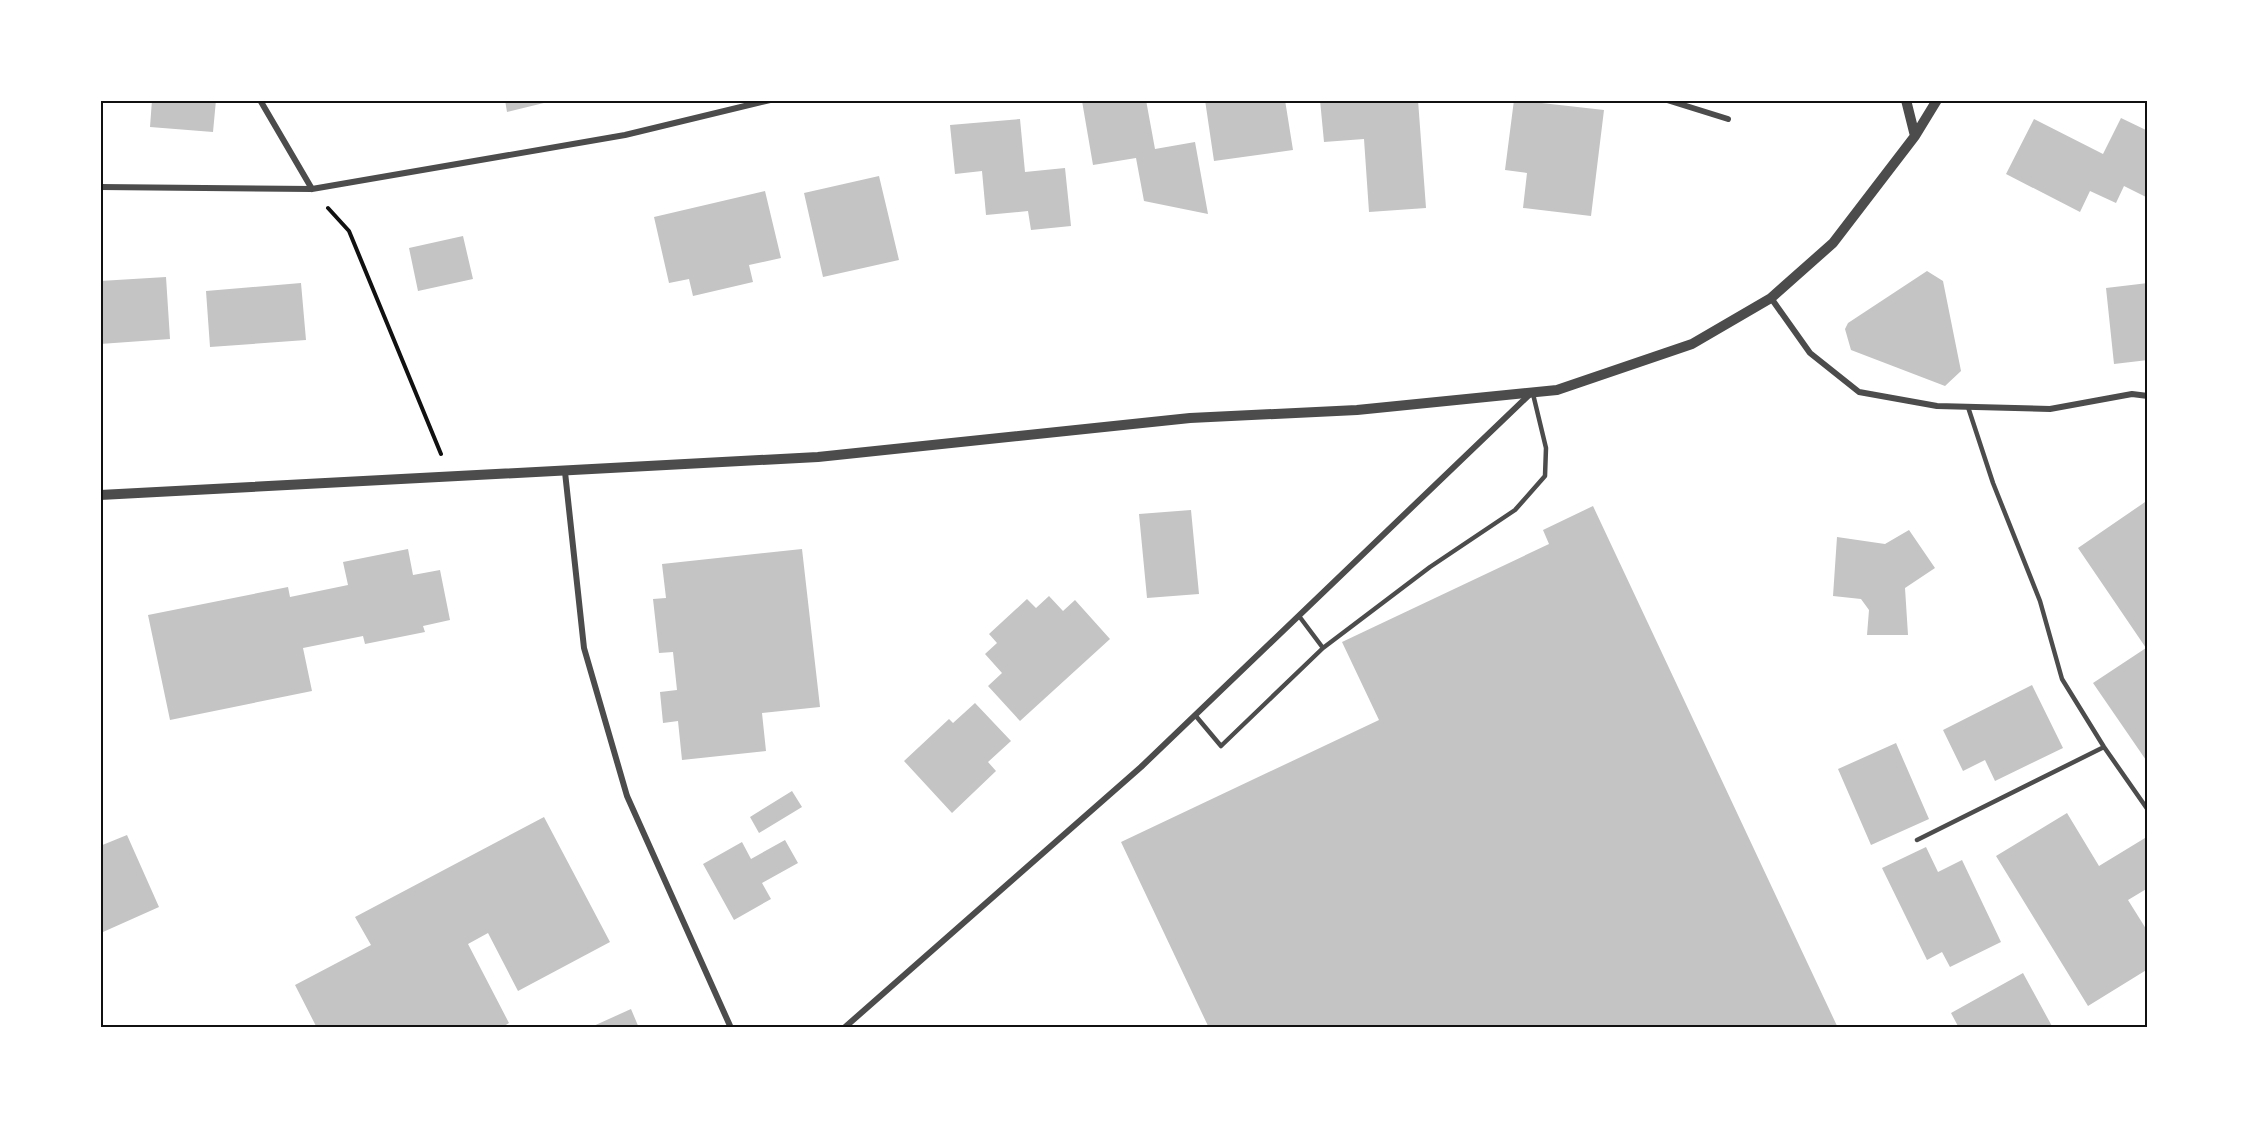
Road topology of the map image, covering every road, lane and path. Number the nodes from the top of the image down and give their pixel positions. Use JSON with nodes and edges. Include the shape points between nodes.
{"nodes":[{"id":1,"x":260,"y":100,"type":"edge"},
{"id":2,"x":770,"y":100,"type":"edge"},
{"id":3,"x":1666,"y":100,"type":"edge"},
{"id":4,"x":1906,"y":100,"type":"edge"},
{"id":5,"x":1937,"y":100,"type":"edge"},
{"id":6,"x":1728,"y":119,"type":"dead end"},
{"id":7,"x":1915,"y":136,"type":"junction"},
{"id":8,"x":100,"y":188,"type":"edge"},
{"id":9,"x":312,"y":189,"type":"junction"},
{"id":10,"x":1771,"y":298,"type":"junction"},
{"id":11,"x":1533,"y":391,"type":"junction"},
{"id":12,"x":2148,"y":396,"type":"edge"},
{"id":13,"x":1968,"y":407,"type":"junction"},
{"id":14,"x":565,"y":472,"type":"junction"},
{"id":15,"x":451,"y":476,"type":"junction"},
{"id":16,"x":100,"y":495,"type":"edge"},
{"id":17,"x":1299,"y":616,"type":"junction"},
{"id":18,"x":1323,"y":648,"type":"junction"},
{"id":19,"x":1195,"y":715,"type":"junction"},
{"id":20,"x":2104,"y":747,"type":"junction"},
{"id":21,"x":2148,"y":810,"type":"edge"},
{"id":22,"x":1917,"y":840,"type":"dead end"},
{"id":23,"x":731,"y":1028,"type":"edge"},
{"id":24,"x":844,"y":1028,"type":"edge"}],
"edges":[{"from":1,"to":9,"type":"street"},
{"from":2,"to":9,"type":"street","via":[[625,135]]},
{"from":3,"to":6,"type":"street"},
{"from":4,"to":7,"type":"street"},
{"from":5,"to":7,"type":"street"},
{"from":7,"to":10,"type":"street","via":[[1833,243]]},
{"from":8,"to":9,"type":"street"},
{"from":9,"to":15,"type":"path","via":[[349,231]]},
{"from":10,"to":11,"type":"street","via":[[1692,344],[1557,390]]},
{"from":10,"to":13,"type":"street","via":[[1810,353],[1859,392],[1937,406]]},
{"from":11,"to":14,"type":"street","via":[[1357,410],[1190,418],[818,457]]},
{"from":11,"to":17,"type":"street"},
{"from":11,"to":18,"type":"lane","via":[[1546,448],[1545,476],[1515,510],[1430,567]]},
{"from":12,"to":13,"type":"street","via":[[2132,394],[2050,409]]},
{"from":13,"to":20,"type":"lane","via":[[1993,483],[2040,601],[2062,680]]},
{"from":14,"to":15,"type":"street"},
{"from":14,"to":23,"type":"street","via":[[584,648],[627,796]]},
{"from":15,"to":16,"type":"street"},
{"from":17,"to":18,"type":"lane"},
{"from":17,"to":19,"type":"street"},
{"from":18,"to":19,"type":"lane","via":[[1221,746]]},
{"from":19,"to":24,"type":"street"},
{"from":20,"to":21,"type":"lane"},
{"from":20,"to":22,"type":"lane"}]}
